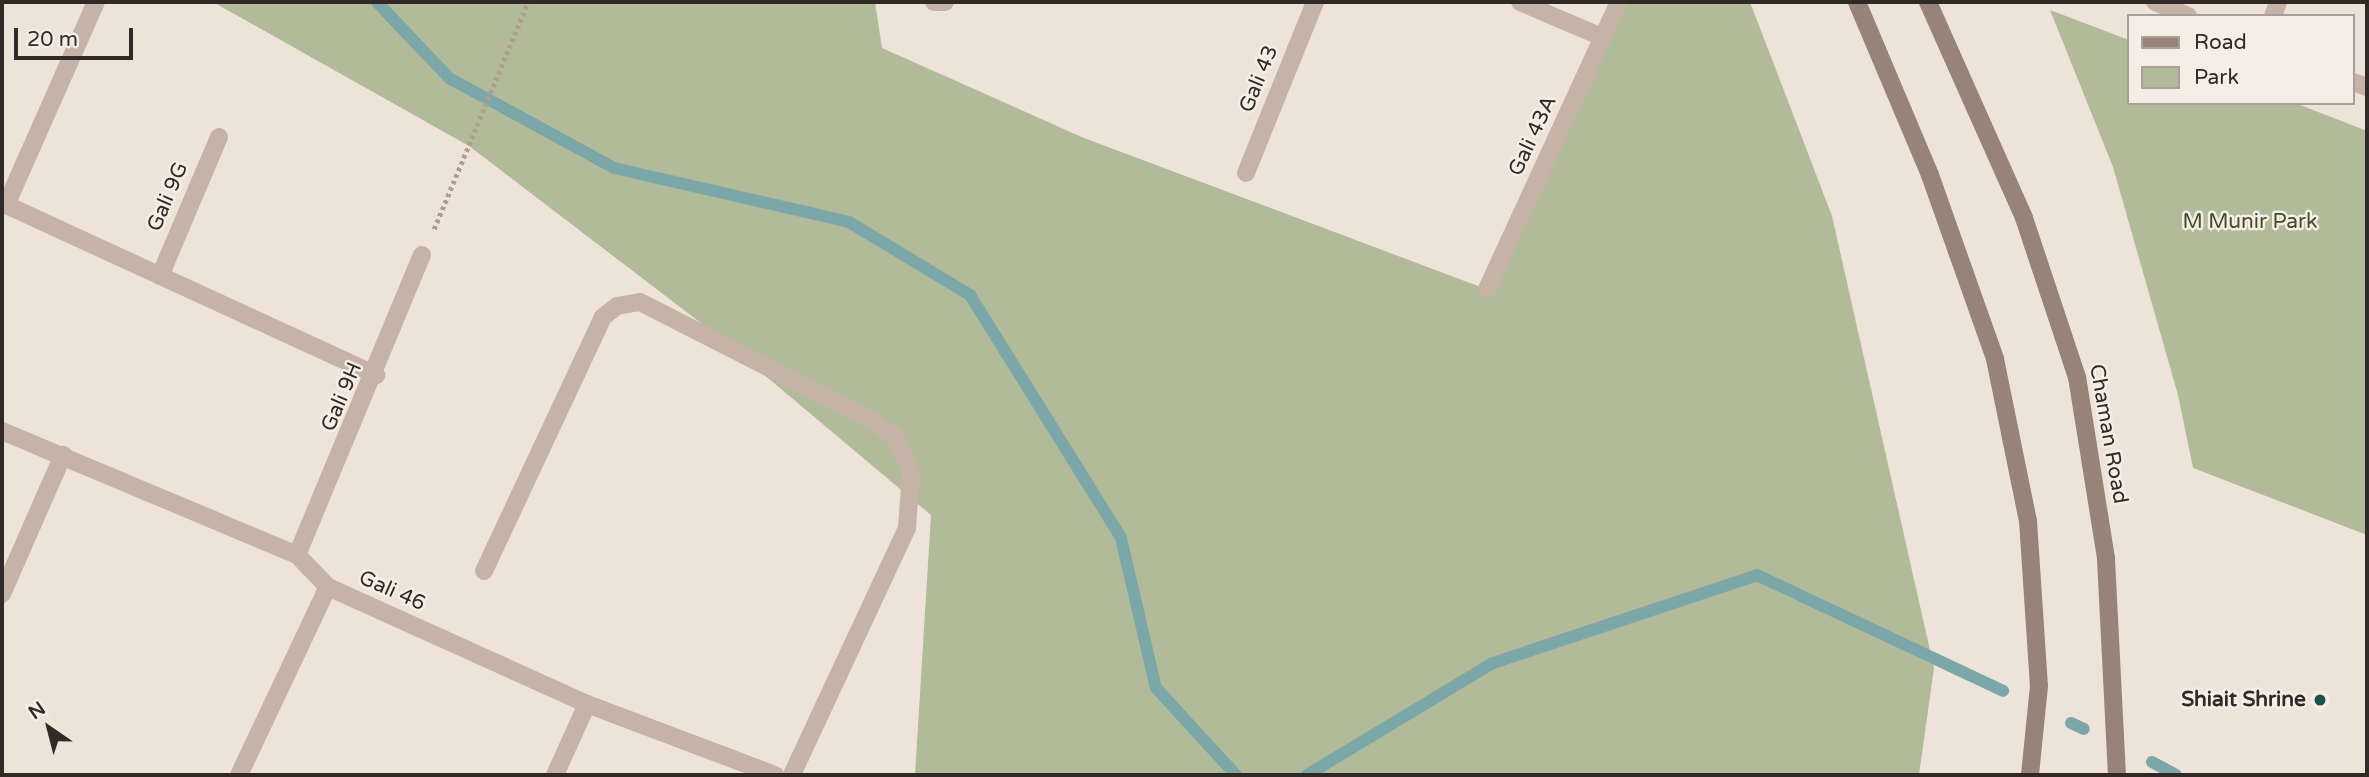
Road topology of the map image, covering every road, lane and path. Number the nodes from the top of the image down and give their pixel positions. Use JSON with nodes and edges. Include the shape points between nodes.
{"nodes":[{"id":1,"x":96,"y":2,"type":"edge"},
{"id":2,"x":528,"y":2,"type":"edge"},
{"id":3,"x":934,"y":2,"type":"edge"},
{"id":4,"x":945,"y":2,"type":"edge"},
{"id":5,"x":1315,"y":2,"type":"edge"},
{"id":6,"x":1520,"y":2,"type":"edge"},
{"id":7,"x":1619,"y":2,"type":"edge"},
{"id":8,"x":1857,"y":2,"type":"edge"},
{"id":9,"x":1928,"y":2,"type":"edge"},
{"id":10,"x":2155,"y":2,"type":"edge"},
{"id":11,"x":2183,"y":14,"type":"edge"},
{"id":12,"x":1604,"y":38,"type":"junction"},
{"id":13,"x":219,"y":137,"type":"dead end"},
{"id":14,"x":1246,"y":173,"type":"dead end"},
{"id":15,"x":447,"y":201,"type":"dead end"},
{"id":16,"x":4,"y":204,"type":"edge"},
{"id":17,"x":422,"y":255,"type":"dead end"},
{"id":18,"x":160,"y":276,"type":"junction"},
{"id":19,"x":1487,"y":289,"type":"dead end"},
{"id":20,"x":376,"y":375,"type":"junction"},
{"id":21,"x":2,"y":431,"type":"edge"},
{"id":22,"x":62,"y":455,"type":"junction"},
{"id":23,"x":297,"y":555,"type":"junction"},
{"id":24,"x":484,"y":571,"type":"dead end"},
{"id":25,"x":328,"y":587,"type":"junction"},
{"id":26,"x":2,"y":594,"type":"edge"},
{"id":27,"x":587,"y":704,"type":"junction"},
{"id":28,"x":240,"y":775,"type":"edge"},
{"id":29,"x":555,"y":775,"type":"edge"},
{"id":30,"x":775,"y":775,"type":"edge"},
{"id":31,"x":792,"y":775,"type":"edge"},
{"id":32,"x":2030,"y":775,"type":"edge"},
{"id":33,"x":2117,"y":775,"type":"edge"}],
"edges":[{"from":1,"to":16,"type":"street"},
{"from":2,"to":15,"type":"path"},
{"from":3,"to":4,"type":"street"},
{"from":5,"to":14,"type":"street","name":"Gali 43"},
{"from":6,"to":12,"type":"street"},
{"from":7,"to":12,"type":"street","name":"Gali 43A"},
{"from":8,"to":32,"type":"street","via":[[1930,175],[1995,359],[2028,522],[2039,686]]},
{"from":9,"to":33,"type":"street","name":"Chaman Road","via":[[2024,218],[2077,377],[2106,559]]},
{"from":10,"to":11,"type":"street"},
{"from":12,"to":19,"type":"street","name":"Gali 43A"},
{"from":13,"to":18,"type":"street","name":"Gali 9G"},
{"from":16,"to":18,"type":"street"},
{"from":17,"to":20,"type":"street","name":"Gali 9H"},
{"from":18,"to":20,"type":"street"},
{"from":20,"to":23,"type":"street","name":"Gali 9H"},
{"from":21,"to":22,"type":"street","name":"Gali 46"},
{"from":22,"to":23,"type":"street","name":"Gali 46"},
{"from":22,"to":26,"type":"street"},
{"from":23,"to":25,"type":"street","name":"Gali 46"},
{"from":24,"to":31,"type":"street","via":[[603,317],[617,306],[640,302],[872,420],[895,437],[911,472],[907,528]]},
{"from":25,"to":27,"type":"street","name":"Gali 46"},
{"from":25,"to":28,"type":"street"},
{"from":27,"to":29,"type":"street"},
{"from":27,"to":30,"type":"street","name":"Gali 46"}]}
